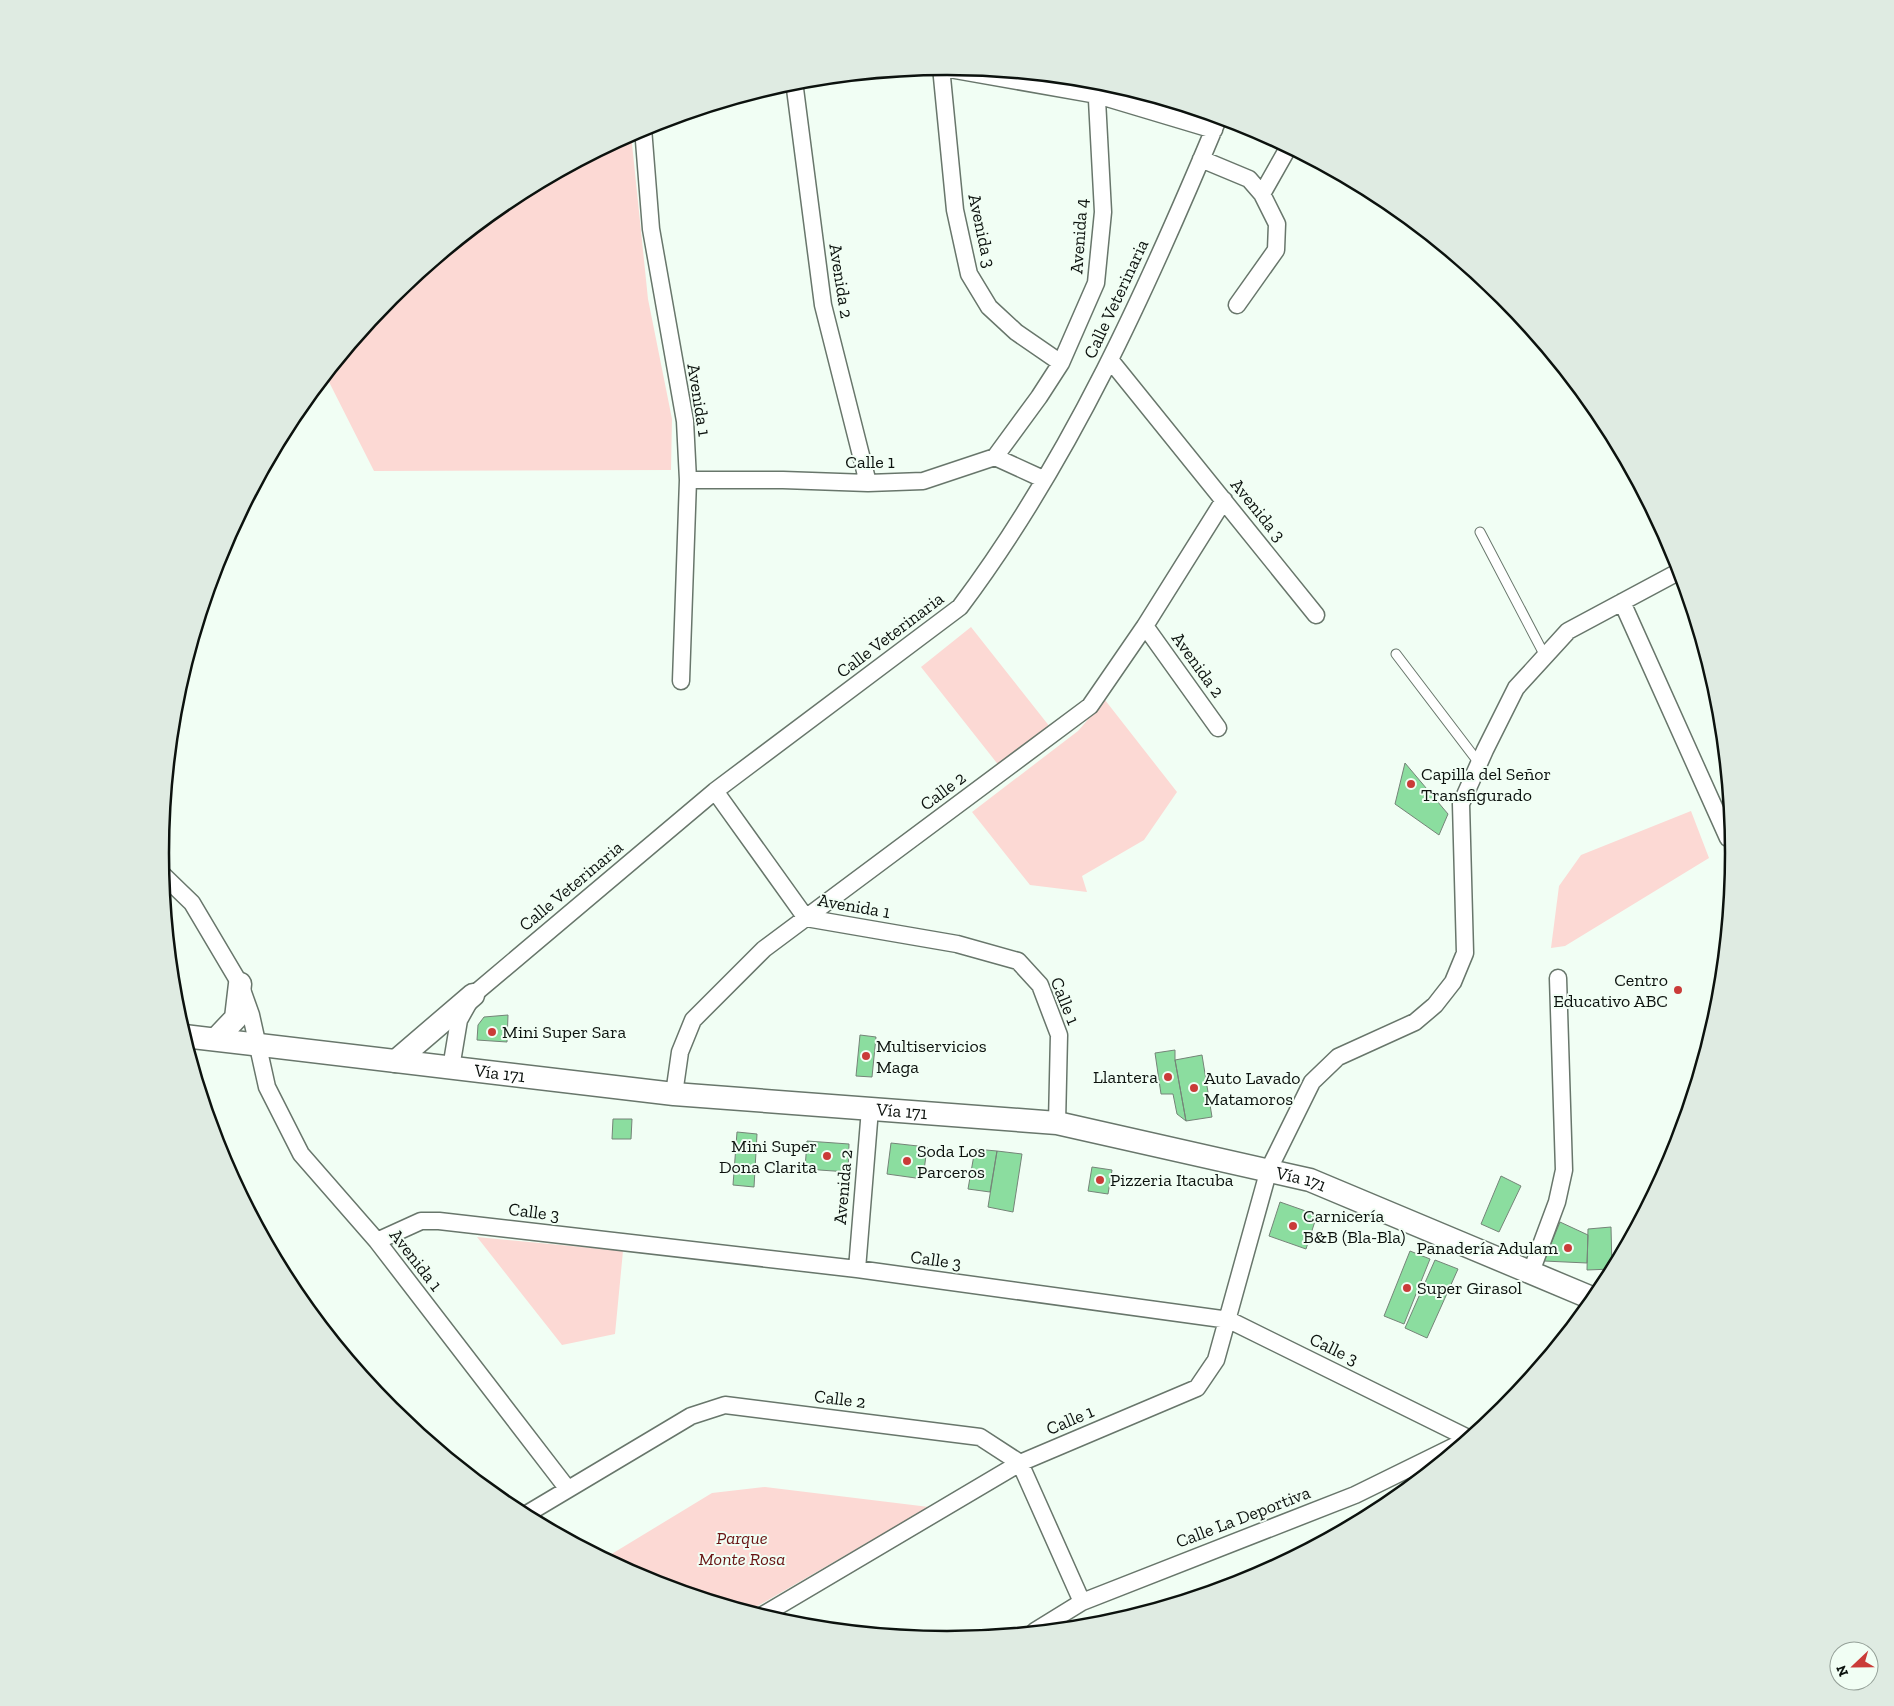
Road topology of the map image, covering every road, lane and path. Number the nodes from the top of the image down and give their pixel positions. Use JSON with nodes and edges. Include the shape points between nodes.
{"nodes":[{"id":1,"x":941,"y":75,"type":"edge"},
{"id":2,"x":795,"y":90,"type":"edge"},
{"id":3,"x":1096,"y":90,"type":"edge"},
{"id":4,"x":1120,"y":95,"type":"edge"},
{"id":5,"x":1217,"y":124,"type":"edge"},
{"id":6,"x":644,"y":136,"type":"edge"},
{"id":7,"x":1285,"y":152,"type":"edge"},
{"id":8,"x":1201,"y":159,"type":"junction"},
{"id":9,"x":1262,"y":194,"type":"junction"},
{"id":10,"x":1237,"y":306,"type":"dead end"},
{"id":11,"x":1111,"y":361,"type":"junction"},
{"id":12,"x":1062,"y":362,"type":"junction"},
{"id":13,"x":996,"y":457,"type":"junction"},
{"id":14,"x":1043,"y":479,"type":"junction"},
{"id":15,"x":688,"y":480,"type":"junction"},
{"id":16,"x":868,"y":483,"type":"junction"},
{"id":17,"x":1224,"y":500,"type":"junction"},
{"id":18,"x":1480,"y":532,"type":"dead end"},
{"id":19,"x":1673,"y":575,"type":"edge"},
{"id":20,"x":1622,"y":602,"type":"junction"},
{"id":21,"x":1316,"y":615,"type":"dead end"},
{"id":22,"x":1145,"y":626,"type":"junction"},
{"id":23,"x":1396,"y":654,"type":"dead end"},
{"id":24,"x":1545,"y":656,"type":"junction"},
{"id":25,"x":681,"y":681,"type":"dead end"},
{"id":26,"x":1218,"y":728,"type":"dead end"},
{"id":27,"x":1479,"y":763,"type":"junction"},
{"id":28,"x":715,"y":791,"type":"junction"},
{"id":29,"x":1724,"y":829,"type":"edge"},
{"id":30,"x":170,"y":882,"type":"edge"},
{"id":31,"x":806,"y":918,"type":"junction"},
{"id":32,"x":1018,"y":961,"type":"joint"},
{"id":33,"x":1558,"y":978,"type":"dead end"},
{"id":34,"x":240,"y":984,"type":"junction"},
{"id":35,"x":473,"y":995,"type":"junction"},
{"id":36,"x":192,"y":1037,"type":"edge"},
{"id":37,"x":216,"y":1039,"type":"junction"},
{"id":38,"x":258,"y":1044,"type":"junction"},
{"id":39,"x":396,"y":1061,"type":"junction"},
{"id":40,"x":451,"y":1068,"type":"junction"},
{"id":41,"x":674,"y":1094,"type":"junction"},
{"id":42,"x":870,"y":1109,"type":"junction"},
{"id":43,"x":1057,"y":1123,"type":"junction"},
{"id":44,"x":1269,"y":1169,"type":"junction"},
{"id":45,"x":377,"y":1241,"type":"junction"},
{"id":46,"x":857,"y":1269,"type":"junction"},
{"id":47,"x":1531,"y":1272,"type":"junction"},
{"id":48,"x":1586,"y":1296,"type":"edge"},
{"id":49,"x":1229,"y":1320,"type":"junction"},
{"id":50,"x":1463,"y":1435,"type":"edge"},
{"id":51,"x":1446,"y":1450,"type":"edge"},
{"id":52,"x":1020,"y":1462,"type":"junction"},
{"id":53,"x":568,"y":1488,"type":"junction"},
{"id":54,"x":532,"y":1511,"type":"edge"},
{"id":55,"x":1082,"y":1602,"type":"junction"},
{"id":56,"x":771,"y":1610,"type":"edge"},
{"id":57,"x":1046,"y":1624,"type":"edge"}],
"edges":[{"from":1,"to":12,"type":"street","name":"Avenida 3","via":[[955,210],[968,274],[989,307],[1016,332]]},
{"from":2,"to":16,"type":"street","name":"Avenida 2","via":[[823,305]]},
{"from":3,"to":12,"type":"street","name":"Avenida 4","via":[[1103,212],[1096,283]]},
{"from":4,"to":5,"type":"street"},
{"from":5,"to":8,"type":"street","name":"Calle Veterinaria"},
{"from":6,"to":15,"type":"street","name":"Avenida 1","via":[[651,229],[685,421]]},
{"from":7,"to":9,"type":"street"},
{"from":8,"to":9,"type":"street","via":[[1249,179]]},
{"from":8,"to":11,"type":"street","name":"Calle Veterinaria"},
{"from":9,"to":10,"type":"street","via":[[1277,224],[1276,250]]},
{"from":11,"to":14,"type":"street","name":"Calle Veterinaria"},
{"from":11,"to":17,"type":"street","name":"Avenida 3"},
{"from":12,"to":13,"type":"street","name":"Avenida 4"},
{"from":13,"to":14,"type":"street"},
{"from":13,"to":16,"type":"street","name":"Calle 1","via":[[923,481]]},
{"from":14,"to":28,"type":"street","name":"Calle Veterinaria","via":[[989,568],[960,607]]},
{"from":15,"to":16,"type":"street","name":"Calle 1"},
{"from":15,"to":25,"type":"street","name":"Avenida 1"},
{"from":17,"to":21,"type":"street","name":"Avenida 3"},
{"from":17,"to":22,"type":"street","name":"Calle 2"},
{"from":18,"to":24,"type":"lane"},
{"from":19,"to":20,"type":"street","name":"Calle 1"},
{"from":20,"to":24,"type":"street","name":"Calle 1","via":[[1568,631]]},
{"from":20,"to":29,"type":"street"},
{"from":22,"to":26,"type":"street","name":"Avenida 2"},
{"from":22,"to":31,"type":"street","name":"Calle 2","via":[[1090,706]]},
{"from":23,"to":27,"type":"lane"},
{"from":24,"to":27,"type":"street","name":"Calle 1","via":[[1516,688]]},
{"from":27,"to":44,"type":"street","name":"Calle 1","via":[[1461,804],[1465,953],[1453,982],[1414,1022],[1338,1057],[1312,1082]]},
{"from":28,"to":31,"type":"street","name":"Avenida 1"},
{"from":28,"to":35,"type":"street","name":"Calle Veterinaria"},
{"from":30,"to":34,"type":"street","name":"Avenida 1","via":[[192,903]]},
{"from":31,"to":32,"type":"street","name":"Avenida 1","via":[[957,944]]},
{"from":31,"to":41,"type":"street","name":"Calle 2","via":[[764,950],[693,1020],[680,1052]]},
{"from":32,"to":43,"type":"street","name":"Calle 1","via":[[1040,985],[1059,1035]]},
{"from":33,"to":47,"type":"street","via":[[1564,1170],[1557,1202]]},
{"from":34,"to":37,"type":"main road","via":[[236,1018]]},
{"from":34,"to":38,"type":"street","name":"Avenida 1"},
{"from":35,"to":39,"type":"main road"},
{"from":35,"to":40,"type":"street","name":"Calle Veterinaria","via":[[459,1020]]},
{"from":36,"to":37,"type":"main road","name":"Vía 171"},
{"from":37,"to":38,"type":"main road","name":"Vía 171"},
{"from":38,"to":39,"type":"main road","name":"Vía 171"},
{"from":38,"to":45,"type":"street","name":"Avenida 1","via":[[267,1087],[301,1154]]},
{"from":39,"to":40,"type":"main road","name":"Vía 171"},
{"from":40,"to":41,"type":"main road","name":"Vía 171"},
{"from":41,"to":42,"type":"main road","name":"Vía 171"},
{"from":42,"to":43,"type":"main road","name":"Vía 171"},
{"from":42,"to":46,"type":"street","name":"Avenida 2"},
{"from":43,"to":44,"type":"main road","name":"Vía 171"},
{"from":44,"to":47,"type":"main road","name":"Vía 171","via":[[1310,1180]]},
{"from":44,"to":49,"type":"street","name":"Calle 1"},
{"from":45,"to":46,"type":"street","name":"Calle 3","via":[[421,1221],[439,1221]]},
{"from":45,"to":53,"type":"street","name":"Avenida 1"},
{"from":46,"to":49,"type":"street","name":"Calle 3"},
{"from":47,"to":48,"type":"main road","name":"Vía 171"},
{"from":49,"to":50,"type":"street","name":"Calle 3"},
{"from":49,"to":52,"type":"street","name":"Calle 1","via":[[1216,1360],[1197,1388]]},
{"from":51,"to":55,"type":"street","name":"Calle La Deportiva","via":[[1355,1495]]},
{"from":52,"to":53,"type":"street","name":"Calle 2","via":[[980,1437],[726,1405],[691,1416]]},
{"from":52,"to":55,"type":"street"},
{"from":52,"to":56,"type":"street","name":"Calle 1"},
{"from":53,"to":54,"type":"street","name":"Calle 2"},
{"from":55,"to":57,"type":"street","name":"Calle La Deportiva"}]}
